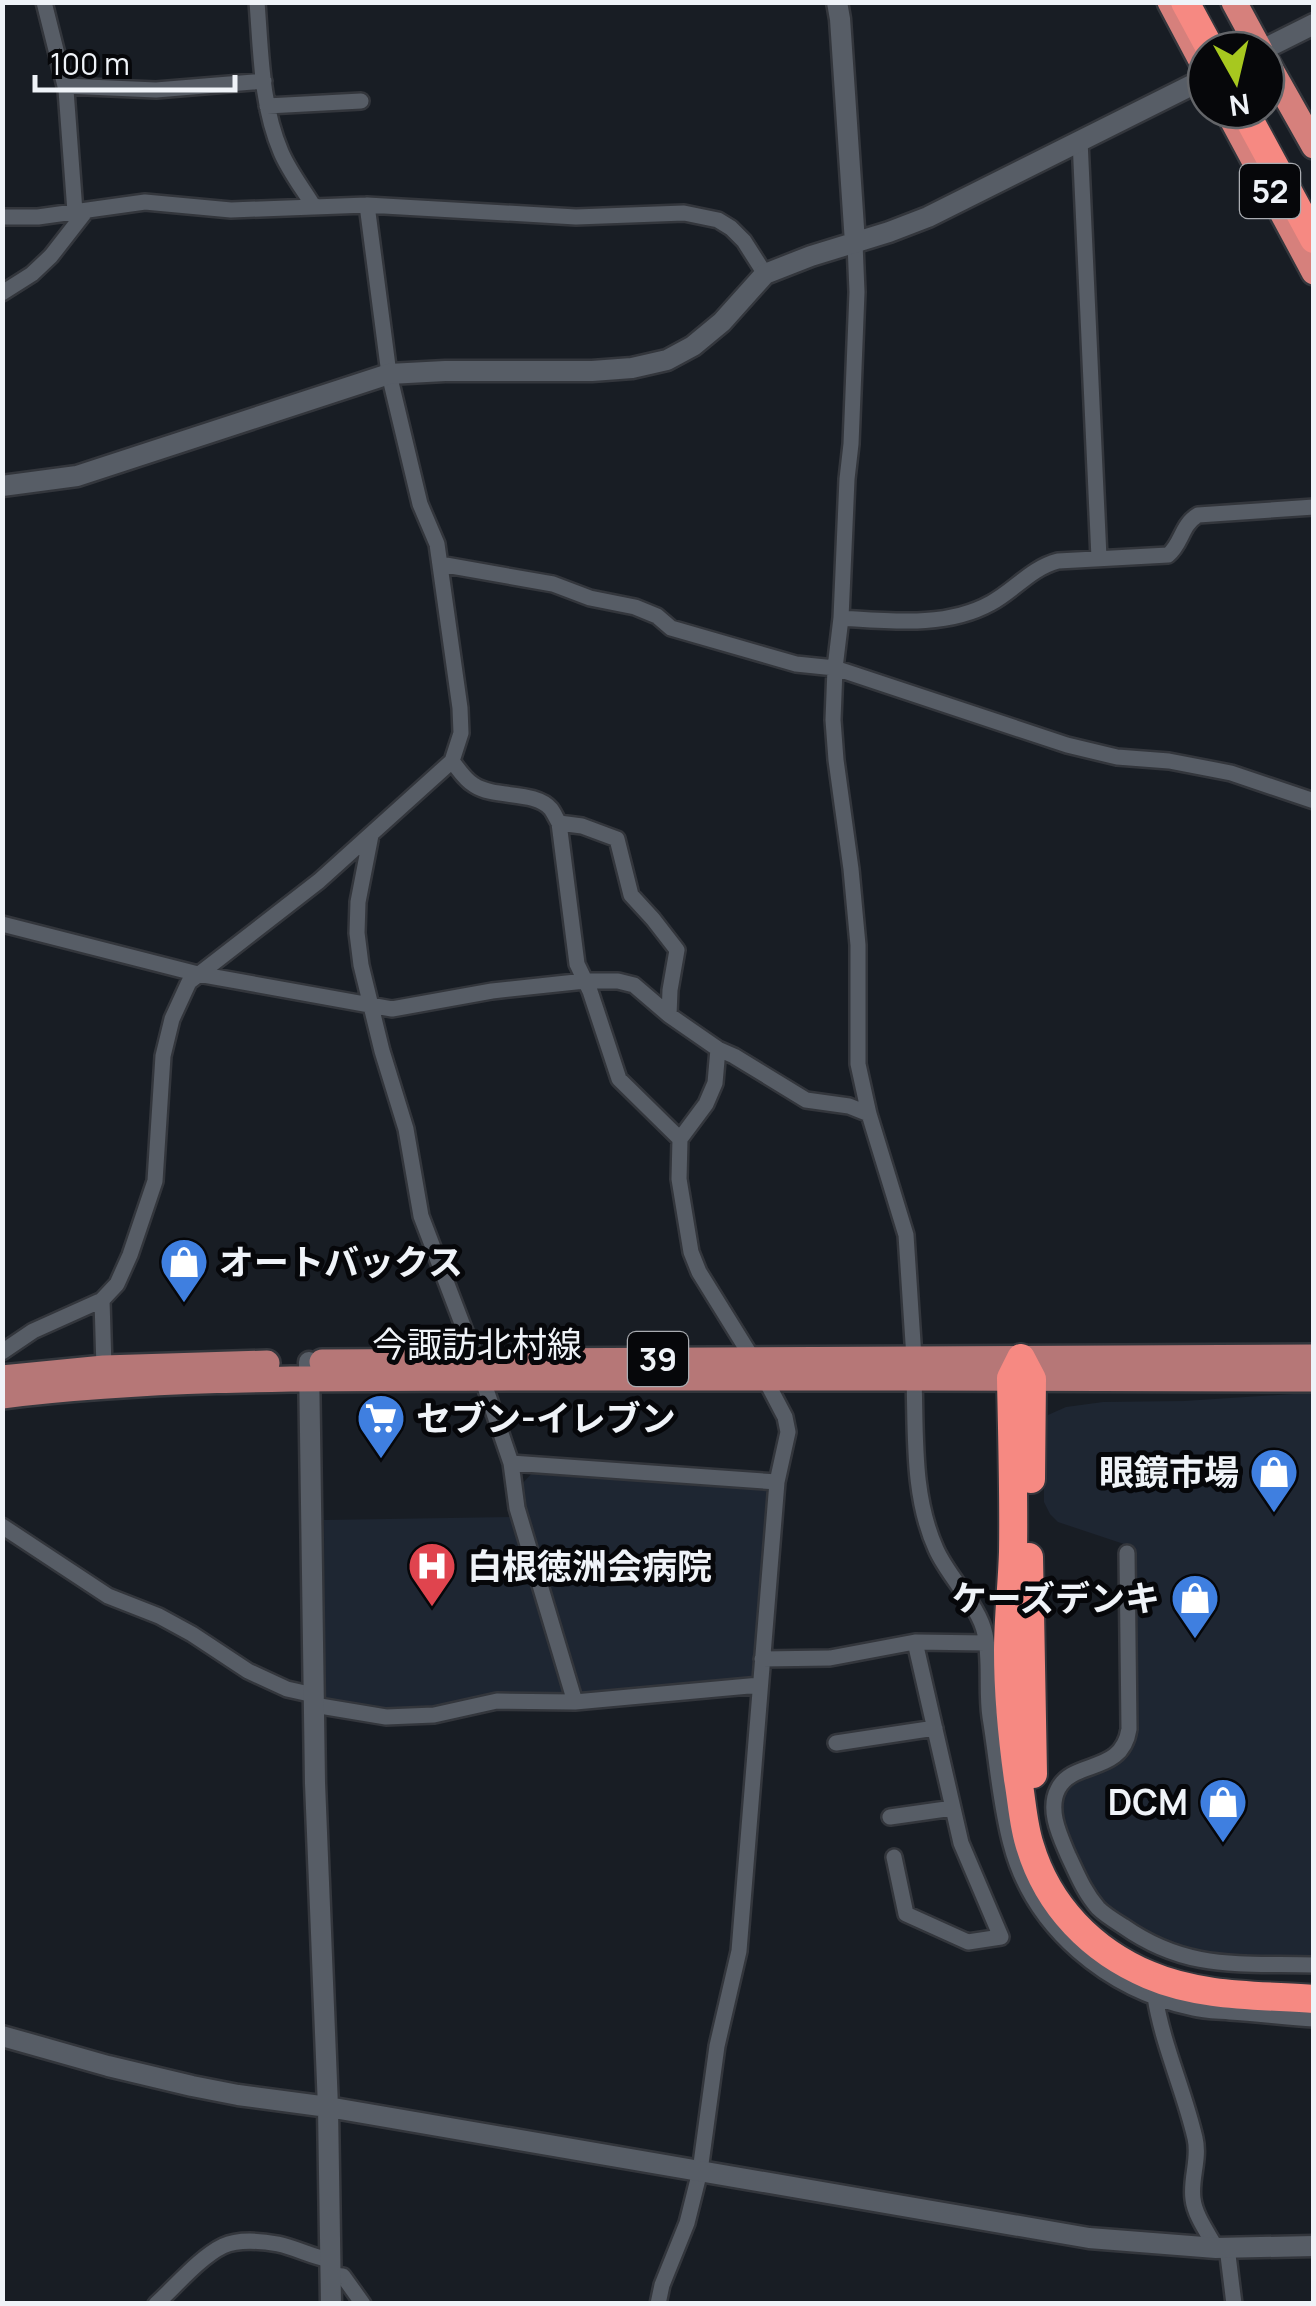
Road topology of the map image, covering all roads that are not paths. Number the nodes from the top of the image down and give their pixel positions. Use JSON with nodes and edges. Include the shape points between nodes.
{"nodes":[{"id":1,"x":44,"y":2,"type":"edge"},
{"id":2,"x":257,"y":2,"type":"edge"},
{"id":3,"x":837,"y":2,"type":"edge"},
{"id":4,"x":1170,"y":2,"type":"edge"},
{"id":5,"x":1185,"y":2,"type":"edge"},
{"id":6,"x":1196,"y":2,"type":"edge"},
{"id":7,"x":1234,"y":2,"type":"edge"},
{"id":8,"x":1314,"y":24,"type":"edge"},
{"id":9,"x":1200,"y":30,"type":"edge"},
{"id":10,"x":1211,"y":30,"type":"edge"},
{"id":11,"x":1250,"y":30,"type":"edge"},
{"id":12,"x":1186,"y":32,"type":"edge"},
{"id":13,"x":1286,"y":38,"type":"edge"},
{"id":14,"x":264,"y":81,"type":"junction"},
{"id":15,"x":65,"y":86,"type":"junction"},
{"id":16,"x":1186,"y":88,"type":"edge"},
{"id":17,"x":1286,"y":96,"type":"edge"},
{"id":18,"x":361,"y":101,"type":"dead end"},
{"id":19,"x":267,"y":106,"type":"junction"},
{"id":20,"x":1238,"y":130,"type":"edge"},
{"id":21,"x":1255,"y":130,"type":"edge"},
{"id":22,"x":1265,"y":130,"type":"edge"},
{"id":23,"x":1080,"y":140,"type":"junction"},
{"id":24,"x":1314,"y":146,"type":"edge"},
{"id":25,"x":367,"y":205,"type":"junction"},
{"id":26,"x":314,"y":208,"type":"junction"},
{"id":27,"x":80,"y":211,"type":"junction"},
{"id":28,"x":2,"y":216,"type":"edge"},
{"id":29,"x":1314,"y":219,"type":"edge"},
{"id":30,"x":1314,"y":239,"type":"edge"},
{"id":31,"x":856,"y":243,"type":"junction"},
{"id":32,"x":1314,"y":272,"type":"edge"},
{"id":33,"x":766,"y":274,"type":"junction"},
{"id":34,"x":2,"y":293,"type":"edge"},
{"id":35,"x":389,"y":374,"type":"junction"},
{"id":36,"x":2,"y":486,"type":"edge"},
{"id":37,"x":1314,"y":507,"type":"edge"},
{"id":38,"x":1099,"y":558,"type":"junction"},
{"id":39,"x":440,"y":564,"type":"junction"},
{"id":40,"x":842,"y":618,"type":"junction"},
{"id":41,"x":835,"y":668,"type":"junction"},
{"id":42,"x":452,"y":761,"type":"junction"},
{"id":43,"x":1314,"y":801,"type":"edge"},
{"id":44,"x":558,"y":823,"type":"junction"},
{"id":45,"x":371,"y":834,"type":"junction"},
{"id":46,"x":2,"y":924,"type":"edge"},
{"id":47,"x":198,"y":974,"type":"junction"},
{"id":48,"x":585,"y":981,"type":"junction"},
{"id":49,"x":372,"y":1006,"type":"junction"},
{"id":50,"x":669,"y":1015,"type":"junction"},
{"id":51,"x":718,"y":1049,"type":"junction"},
{"id":52,"x":869,"y":1114,"type":"junction"},
{"id":53,"x":680,"y":1138,"type":"junction"},
{"id":54,"x":102,"y":1300,"type":"junction"},
{"id":55,"x":2,"y":1352,"type":"edge"},
{"id":56,"x":1314,"y":1356,"type":"edge"},
{"id":57,"x":104,"y":1368,"type":"junction"},
{"id":58,"x":757,"y":1368,"type":"junction"},
{"id":59,"x":914,"y":1368,"type":"junction"},
{"id":60,"x":479,"y":1369,"type":"junction"},
{"id":61,"x":309,"y":1371,"type":"junction"},
{"id":62,"x":1022,"y":1372,"type":"junction"},
{"id":63,"x":2,"y":1378,"type":"edge"},
{"id":64,"x":1314,"y":1379,"type":"edge"},
{"id":65,"x":2,"y":1396,"type":"edge"},
{"id":66,"x":511,"y":1464,"type":"junction"},
{"id":67,"x":777,"y":1482,"type":"junction"},
{"id":68,"x":2,"y":1526,"type":"edge"},
{"id":69,"x":1127,"y":1554,"type":"dead end"},
{"id":70,"x":915,"y":1642,"type":"junction"},
{"id":71,"x":986,"y":1643,"type":"junction"},
{"id":72,"x":762,"y":1660,"type":"junction"},
{"id":73,"x":760,"y":1685,"type":"junction"},
{"id":74,"x":314,"y":1700,"type":"junction"},
{"id":75,"x":575,"y":1702,"type":"junction"},
{"id":76,"x":935,"y":1728,"type":"junction"},
{"id":77,"x":836,"y":1744,"type":"dead end"},
{"id":78,"x":953,"y":1808,"type":"junction"},
{"id":79,"x":890,"y":1817,"type":"dead end"},
{"id":80,"x":894,"y":1857,"type":"dead end"},
{"id":81,"x":1314,"y":1965,"type":"edge"},
{"id":82,"x":1314,"y":1986,"type":"edge"},
{"id":83,"x":1155,"y":1997,"type":"junction"},
{"id":84,"x":1314,"y":1999,"type":"edge"},
{"id":85,"x":1314,"y":2019,"type":"edge"},
{"id":86,"x":2,"y":2036,"type":"edge"},
{"id":87,"x":328,"y":2107,"type":"junction"},
{"id":88,"x":700,"y":2171,"type":"junction"},
{"id":89,"x":1314,"y":2246,"type":"edge"},
{"id":90,"x":1221,"y":2248,"type":"junction"},
{"id":91,"x":331,"y":2268,"type":"junction"},
{"id":92,"x":156,"y":2304,"type":"edge"},
{"id":93,"x":331,"y":2304,"type":"edge"},
{"id":94,"x":362,"y":2304,"type":"edge"},
{"id":95,"x":658,"y":2304,"type":"edge"},
{"id":96,"x":1234,"y":2304,"type":"edge"}],
"edges":[{"from":1,"to":15,"type":"street"},
{"from":2,"to":14,"type":"street"},
{"from":3,"to":31,"type":"street"},
{"from":4,"to":12,"type":"highway"},
{"from":5,"to":9,"type":"highway"},
{"from":6,"to":10,"type":"highway"},
{"from":7,"to":11,"type":"highway"},
{"from":8,"to":13,"type":"street"},
{"from":14,"to":15,"type":"street","via":[[156,90]]},
{"from":14,"to":19,"type":"street"},
{"from":15,"to":27,"type":"street"},
{"from":16,"to":23,"type":"street"},
{"from":17,"to":24,"type":"highway","number":"52"},
{"from":18,"to":19,"type":"street"},
{"from":19,"to":26,"type":"street","via":[[282,154]]},
{"from":20,"to":32,"type":"highway","number":"52"},
{"from":21,"to":30,"type":"highway"},
{"from":22,"to":29,"type":"highway"},
{"from":23,"to":31,"type":"street","via":[[928,217]]},
{"from":23,"to":38,"type":"street"},
{"from":25,"to":26,"type":"street"},
{"from":25,"to":33,"type":"street","via":[[576,217],[702,214],[732,228]]},
{"from":25,"to":35,"type":"street"},
{"from":26,"to":27,"type":"street","via":[[146,202]]},
{"from":27,"to":28,"type":"street"},
{"from":27,"to":34,"type":"street","via":[[52,256]]},
{"from":31,"to":33,"type":"street"},
{"from":31,"to":40,"type":"street"},
{"from":33,"to":35,"type":"street","via":[[693,346],[649,365]]},
{"from":35,"to":36,"type":"street","via":[[78,476]]},
{"from":35,"to":39,"type":"street"},
{"from":37,"to":38,"type":"street","via":[[1198,515],[1168,555]]},
{"from":38,"to":40,"type":"street","via":[[1044,564],[990,604],[962,614],[908,622]]},
{"from":39,"to":41,"type":"street","via":[[553,584],[635,607],[712,642]]},
{"from":39,"to":42,"type":"street","via":[[460,708]]},
{"from":40,"to":41,"type":"street"},
{"from":41,"to":43,"type":"street","via":[[1068,745],[1232,773]]},
{"from":41,"to":52,"type":"street","via":[[836,760],[858,945],[858,1064]]},
{"from":42,"to":44,"type":"street","via":[[476,787],[540,801]]},
{"from":42,"to":45,"type":"street"},
{"from":44,"to":48,"type":"street","via":[[577,964]]},
{"from":44,"to":50,"type":"street","via":[[617,839],[631,895],[677,950]]},
{"from":45,"to":47,"type":"street"},
{"from":45,"to":49,"type":"street","via":[[357,933]]},
{"from":46,"to":47,"type":"street"},
{"from":47,"to":49,"type":"street"},
{"from":47,"to":54,"type":"street","via":[[188,982],[163,1056],[155,1182],[117,1284]]},
{"from":48,"to":49,"type":"street","via":[[392,1010]]},
{"from":48,"to":50,"type":"street","via":[[634,985]]},
{"from":48,"to":53,"type":"street","via":[[619,1079]]},
{"from":49,"to":60,"type":"street","via":[[422,1216]]},
{"from":50,"to":51,"type":"street"},
{"from":51,"to":52,"type":"street","via":[[806,1100]]},
{"from":51,"to":53,"type":"street","via":[[706,1104]]},
{"from":52,"to":59,"type":"street","via":[[906,1235]]},
{"from":53,"to":58,"type":"street","via":[[691,1252]]},
{"from":54,"to":55,"type":"street"},
{"from":54,"to":57,"type":"street"},
{"from":56,"to":62,"type":"main road","name":"今諏訪北村線","number":"39"},
{"from":57,"to":61,"type":"main road","name":"今諏訪北村線","number":"39","via":[[206,1364]]},
{"from":57,"to":63,"type":"main road","name":"今諏訪北村線","number":"39"},
{"from":58,"to":59,"type":"main road","name":"今諏訪北村線","number":"39"},
{"from":58,"to":60,"type":"main road","name":"今諏訪北村線","number":"39"},
{"from":58,"to":67,"type":"street","via":[[788,1432]]},
{"from":59,"to":62,"type":"main road","name":"今諏訪北村線","number":"39"},
{"from":59,"to":71,"type":"street","via":[[924,1519]]},
{"from":60,"to":61,"type":"main road","name":"今諏訪北村線","number":"39"},
{"from":60,"to":66,"type":"street"},
{"from":61,"to":65,"type":"main road","name":"今諏訪北村線","number":"39"},
{"from":61,"to":74,"type":"street"},
{"from":62,"to":64,"type":"main road","name":"今諏訪北村線","number":"39"},
{"from":62,"to":82,"type":"highway","via":[[1034,1788],[1051,1864],[1078,1907],[1133,1954],[1218,1979]]},
{"from":62,"to":84,"type":"highway","via":[[1010,1722],[1038,1869],[1084,1934],[1151,1976],[1216,1992]]},
{"from":66,"to":67,"type":"street"},
{"from":66,"to":75,"type":"street","via":[[517,1508]]},
{"from":67,"to":72,"type":"street"},
{"from":68,"to":74,"type":"street","via":[[108,1596]]},
{"from":69,"to":81,"type":"street","via":[[1127,1741],[1115,1756],[1064,1780],[1054,1804],[1078,1880],[1098,1908],[1172,1954]]},
{"from":70,"to":71,"type":"street"},
{"from":70,"to":72,"type":"street","via":[[830,1658]]},
{"from":70,"to":76,"type":"street"},
{"from":71,"to":83,"type":"street","via":[[987,1700],[1019,1870],[1058,1933],[1116,1980]]},
{"from":72,"to":73,"type":"street"},
{"from":73,"to":75,"type":"street"},
{"from":73,"to":88,"type":"street","via":[[739,1951]]},
{"from":74,"to":75,"type":"street","via":[[386,1717],[434,1715],[497,1700]]},
{"from":74,"to":87,"type":"street"},
{"from":76,"to":77,"type":"street"},
{"from":76,"to":78,"type":"street"},
{"from":78,"to":79,"type":"street"},
{"from":78,"to":80,"type":"street","via":[[1001,1937],[968,1942],[906,1914]]},
{"from":83,"to":85,"type":"street","via":[[1194,2009]]},
{"from":83,"to":90,"type":"street","via":[[1196,2140],[1195,2208]]},
{"from":86,"to":87,"type":"street","via":[[178,2083]]},
{"from":87,"to":88,"type":"street"},
{"from":87,"to":91,"type":"street"},
{"from":88,"to":90,"type":"street","via":[[1089,2238]]},
{"from":88,"to":95,"type":"street"},
{"from":89,"to":90,"type":"street"},
{"from":90,"to":96,"type":"street"},
{"from":91,"to":92,"type":"street","via":[[301,2249],[242,2242],[208,2257]]},
{"from":91,"to":93,"type":"street"},
{"from":91,"to":94,"type":"street"}]}
